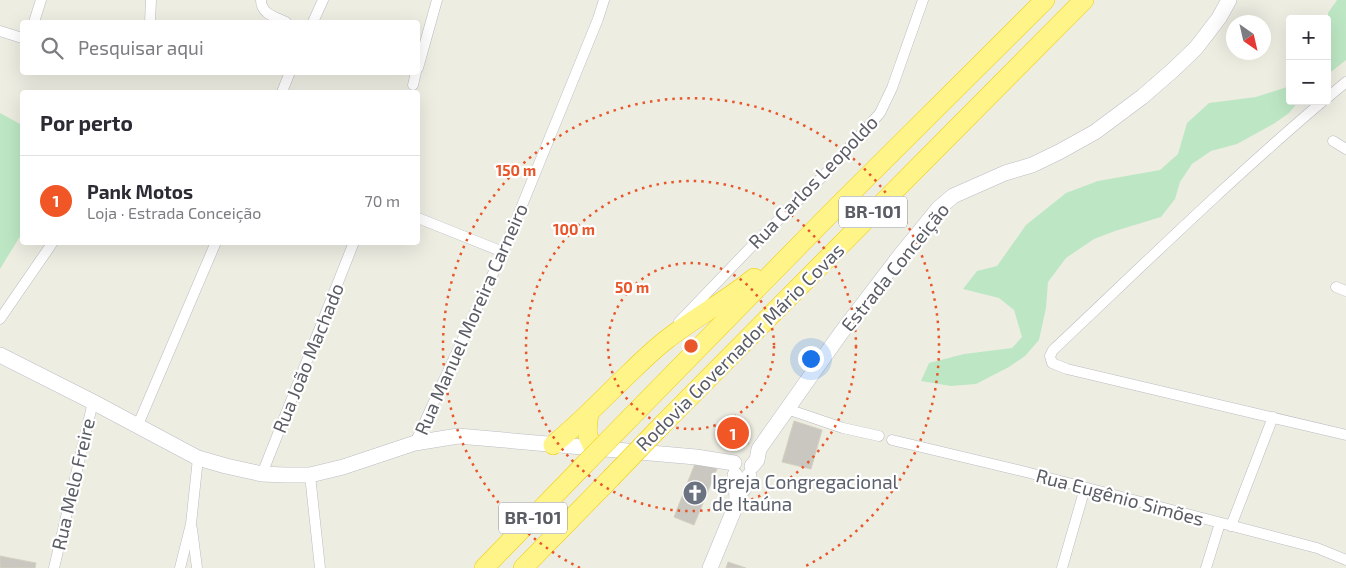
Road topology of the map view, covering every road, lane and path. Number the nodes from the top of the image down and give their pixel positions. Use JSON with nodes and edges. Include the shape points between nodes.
{"nodes":[{"id":1,"x":41,"y":0,"type":"edge"},
{"id":2,"x":151,"y":0,"type":"edge"},
{"id":3,"x":261,"y":0,"type":"edge"},
{"id":4,"x":323,"y":0,"type":"edge"},
{"id":5,"x":438,"y":0,"type":"edge"},
{"id":6,"x":604,"y":0,"type":"edge"},
{"id":7,"x":924,"y":0,"type":"edge"},
{"id":8,"x":1045,"y":0,"type":"edge"},
{"id":9,"x":1084,"y":0,"type":"edge"},
{"id":10,"x":1099,"y":0,"type":"edge"},
{"id":11,"x":1229,"y":0,"type":"edge"},
{"id":12,"x":35,"y":20,"type":"edge"},
{"id":13,"x":150,"y":20,"type":"edge"},
{"id":14,"x":282,"y":20,"type":"edge"},
{"id":15,"x":314,"y":20,"type":"edge"},
{"id":16,"x":0,"y":31,"type":"edge"},
{"id":17,"x":20,"y":37,"type":"edge"},
{"id":18,"x":420,"y":61,"type":"edge"},
{"id":19,"x":1013,"y":71,"type":"junction"},
{"id":20,"x":289,"y":75,"type":"edge"},
{"id":21,"x":415,"y":75,"type":"edge"},
{"id":22,"x":1346,"y":82,"type":"edge"},
{"id":23,"x":412,"y":85,"type":"dead end"},
{"id":24,"x":283,"y":90,"type":"edge"},
{"id":25,"x":1331,"y":95,"type":"edge"},
{"id":26,"x":1318,"y":105,"type":"edge"},
{"id":27,"x":1333,"y":141,"type":"dead end"},
{"id":28,"x":1346,"y":149,"type":"edge"},
{"id":29,"x":828,"y":216,"type":"junction"},
{"id":30,"x":420,"y":219,"type":"edge"},
{"id":31,"x":52,"y":245,"type":"edge"},
{"id":32,"x":215,"y":245,"type":"edge"},
{"id":33,"x":353,"y":245,"type":"edge"},
{"id":34,"x":503,"y":252,"type":"junction"},
{"id":35,"x":1336,"y":287,"type":"dead end"},
{"id":36,"x":1346,"y":290,"type":"edge"},
{"id":37,"x":0,"y":319,"type":"edge"},
{"id":38,"x":665,"y":341,"type":"junction"},
{"id":39,"x":0,"y":355,"type":"edge"},
{"id":40,"x":93,"y":402,"type":"junction"},
{"id":41,"x":787,"y":409,"type":"junction"},
{"id":42,"x":589,"y":413,"type":"junction"},
{"id":43,"x":1273,"y":417,"type":"junction"},
{"id":44,"x":138,"y":426,"type":"junction"},
{"id":45,"x":1346,"y":435,"type":"edge"},
{"id":46,"x":878,"y":436,"type":"dead end"},
{"id":47,"x":892,"y":440,"type":"dead end"},
{"id":48,"x":415,"y":443,"type":"junction"},
{"id":49,"x":553,"y":445,"type":"junction"},
{"id":50,"x":594,"y":448,"type":"junction"},
{"id":51,"x":198,"y":458,"type":"junction"},
{"id":52,"x":741,"y":468,"type":"junction"},
{"id":53,"x":262,"y":474,"type":"junction"},
{"id":54,"x":310,"y":475,"type":"junction"},
{"id":55,"x":1085,"y":488,"type":"junction"},
{"id":56,"x":1220,"y":523,"type":"junction"},
{"id":57,"x":191,"y":524,"type":"junction"},
{"id":58,"x":1231,"y":526,"type":"junction"},
{"id":59,"x":1346,"y":560,"type":"edge"},
{"id":60,"x":54,"y":567,"type":"edge"},
{"id":61,"x":180,"y":568,"type":"edge"},
{"id":62,"x":197,"y":568,"type":"edge"},
{"id":63,"x":320,"y":568,"type":"edge"},
{"id":64,"x":484,"y":568,"type":"edge"},
{"id":65,"x":523,"y":568,"type":"edge"},
{"id":66,"x":710,"y":568,"type":"edge"},
{"id":67,"x":1062,"y":568,"type":"edge"},
{"id":68,"x":1206,"y":568,"type":"edge"}],
"edges":[{"from":1,"to":12,"type":"street"},
{"from":2,"to":13,"type":"street"},
{"from":3,"to":14,"type":"street","via":[[265,11]]},
{"from":4,"to":15,"type":"street"},
{"from":5,"to":18,"type":"street"},
{"from":6,"to":34,"type":"street","name":"Rua Manuel Moreira Carneiro"},
{"from":7,"to":38,"type":"street","name":"Rua Carlos Leopoldo","via":[[880,113],[829,170],[684,316]]},
{"from":8,"to":29,"type":"highway","name":"Rodovia Governador Mário Covas","number":"BR-101"},
{"from":9,"to":19,"type":"highway","name":"Rodovia Governador Mário Covas","number":"BR-101"},
{"from":10,"to":19,"type":"highway"},
{"from":11,"to":41,"type":"main road","name":"Estrada Conceição","via":[[1220,18],[1196,48],[1142,97],[1095,132],[1032,165],[953,196],[938,209]]},
{"from":16,"to":17,"type":"street"},
{"from":19,"to":65,"type":"highway","name":"Rodovia Governador Mário Covas","number":"BR-101","bridge":true},
{"from":20,"to":24,"type":"street"},
{"from":21,"to":23,"type":"street"},
{"from":22,"to":25,"type":"street"},
{"from":26,"to":43,"type":"street","via":[[1050,356],[1052,363],[1067,369]]},
{"from":27,"to":28,"type":"street"},
{"from":29,"to":38,"type":"highway","via":[[736,292]]},
{"from":29,"to":64,"type":"highway","name":"Rodovia Governador Mário Covas","number":"BR-101","bridge":true},
{"from":30,"to":34,"type":"street"},
{"from":31,"to":37,"type":"street"},
{"from":32,"to":44,"type":"street"},
{"from":33,"to":53,"type":"street","name":"Rua João Machado"},
{"from":34,"to":48,"type":"street","name":"Rua Manuel Moreira Carneiro"},
{"from":35,"to":36,"type":"street"},
{"from":38,"to":42,"type":"highway"},
{"from":39,"to":40,"type":"main road"},
{"from":40,"to":44,"type":"main road"},
{"from":40,"to":60,"type":"street","name":"Rua Melo Freire"},
{"from":41,"to":46,"type":"street"},
{"from":41,"to":52,"type":"main road","name":"Estrada Conceição","via":[[759,449]]},
{"from":42,"to":49,"type":"highway"},
{"from":42,"to":50,"type":"highway","via":[[586,433]]},
{"from":43,"to":45,"type":"street"},
{"from":43,"to":58,"type":"street"},
{"from":44,"to":51,"type":"main road"},
{"from":47,"to":55,"type":"street","name":"Rua Eugênio Simões"},
{"from":48,"to":49,"type":"main road","via":[[458,436]]},
{"from":48,"to":54,"type":"main road"},
{"from":49,"to":50,"type":"main road"},
{"from":50,"to":52,"type":"main road","via":[[696,457]]},
{"from":51,"to":53,"type":"main road"},
{"from":51,"to":57,"type":"street"},
{"from":52,"to":66,"type":"main road","via":[[736,504]]},
{"from":53,"to":54,"type":"main road"},
{"from":54,"to":63,"type":"street"},
{"from":55,"to":56,"type":"street","name":"Rua Eugênio Simões"},
{"from":55,"to":67,"type":"street"},
{"from":56,"to":58,"type":"street","name":"Rua Eugênio Simões"},
{"from":56,"to":68,"type":"street"},
{"from":57,"to":61,"type":"street"},
{"from":57,"to":62,"type":"street"},
{"from":58,"to":59,"type":"street","name":"Rua Eugênio Simões","via":[[1317,548]]}]}
